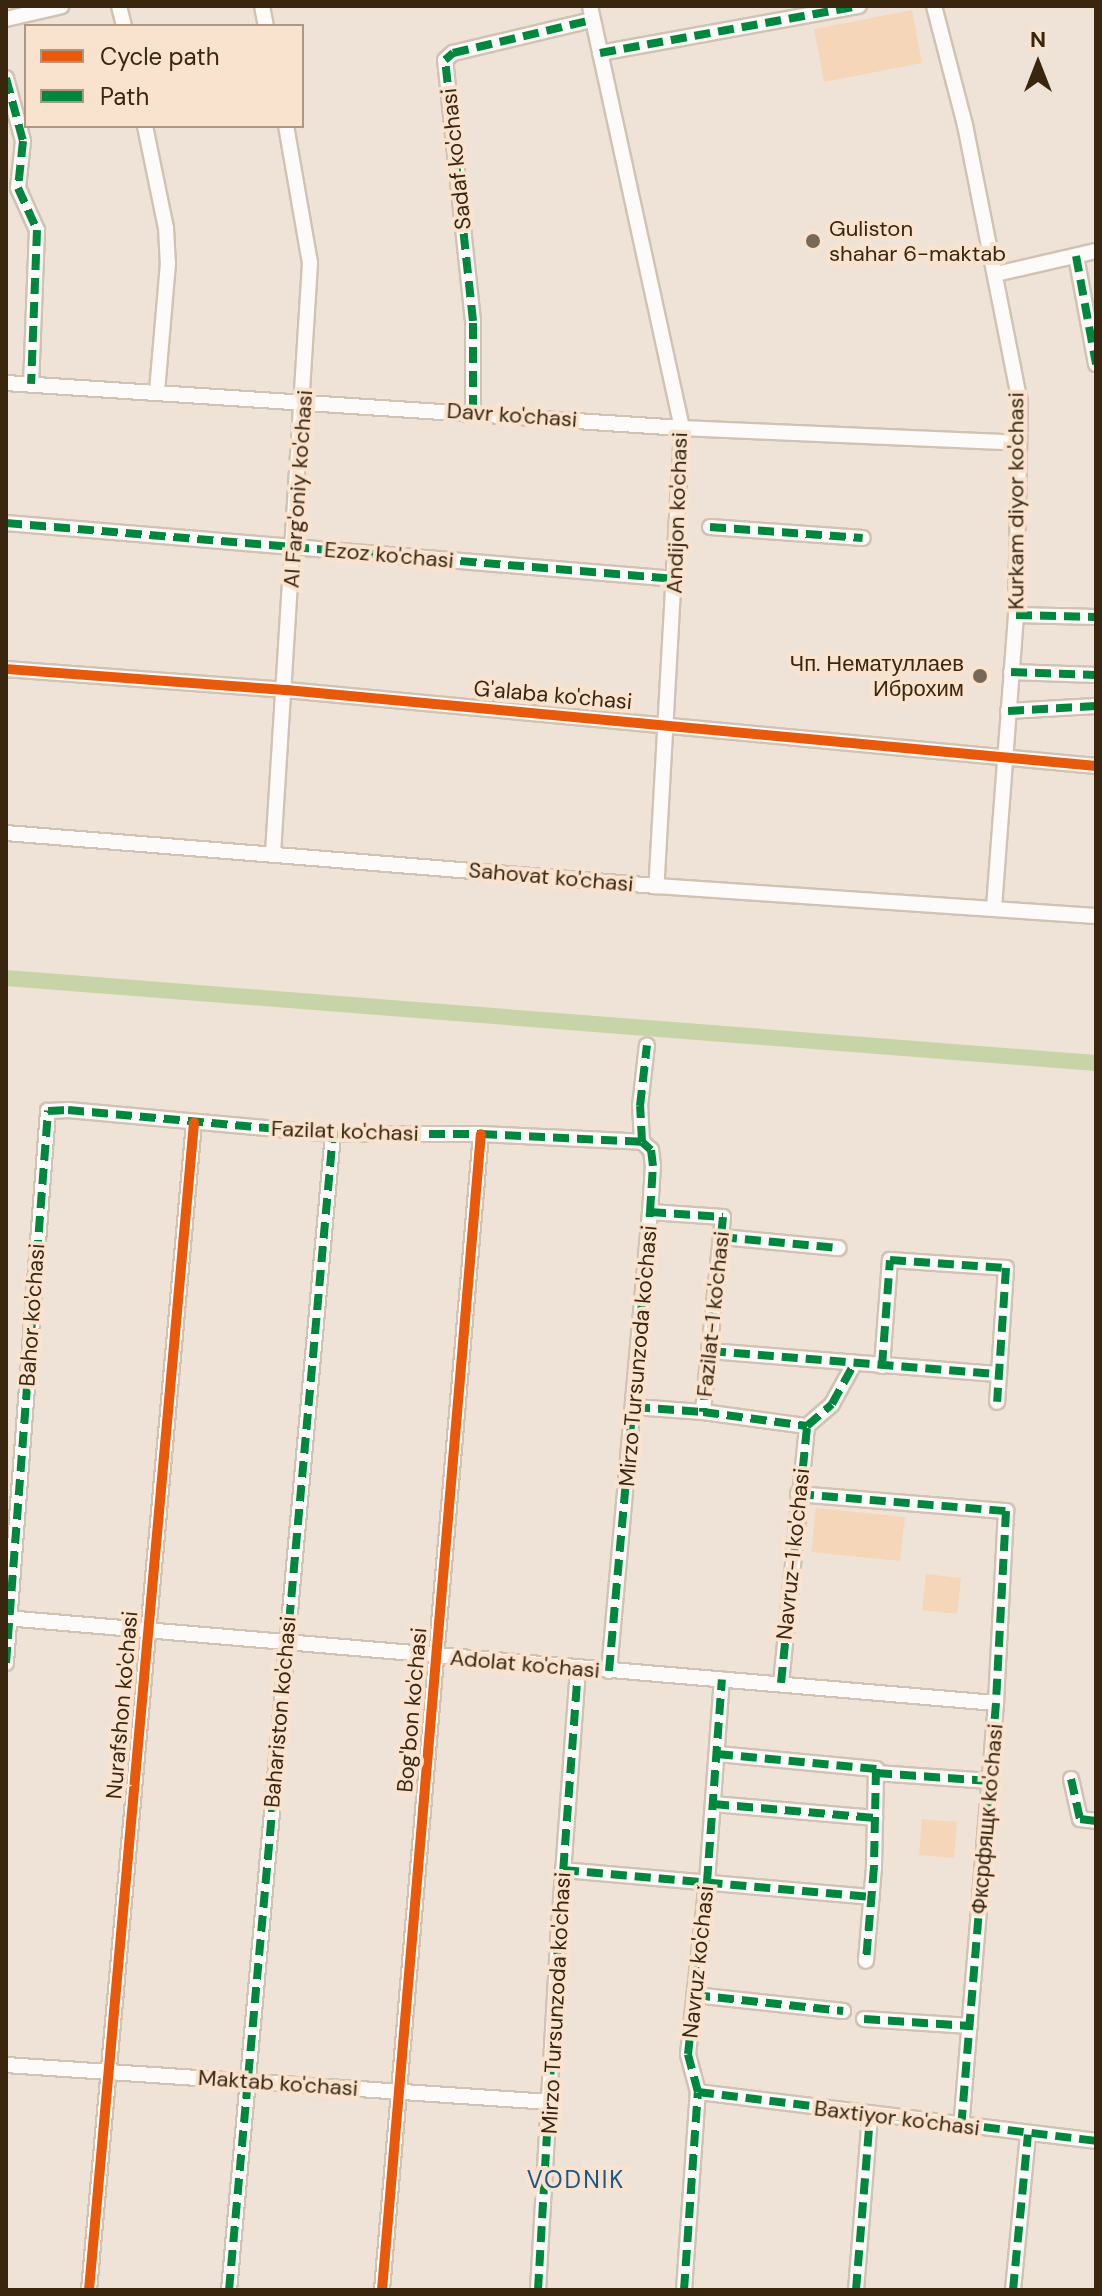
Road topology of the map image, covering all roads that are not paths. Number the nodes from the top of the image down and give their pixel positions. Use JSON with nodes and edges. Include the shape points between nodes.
{"nodes":[{"id":1,"x":62,"y":6,"type":"edge"},
{"id":2,"x":859,"y":6,"type":"edge"},
{"id":3,"x":934,"y":6,"type":"edge"},
{"id":4,"x":591,"y":13,"type":"edge"},
{"id":5,"x":6,"y":19,"type":"edge"},
{"id":6,"x":600,"y":53,"type":"junction"},
{"id":7,"x":6,"y":78,"type":"edge"},
{"id":8,"x":145,"y":128,"type":"edge"},
{"id":9,"x":286,"y":128,"type":"edge"},
{"id":10,"x":12,"y":189,"type":"edge"},
{"id":11,"x":1096,"y":251,"type":"edge"},
{"id":12,"x":1076,"y":256,"type":"junction"},
{"id":13,"x":996,"y":274,"type":"junction"},
{"id":14,"x":1096,"y":364,"type":"edge"},
{"id":15,"x":6,"y":383,"type":"edge"},
{"id":16,"x":31,"y":384,"type":"junction"},
{"id":17,"x":157,"y":391,"type":"junction"},
{"id":18,"x":304,"y":401,"type":"junction"},
{"id":19,"x":473,"y":411,"type":"junction"},
{"id":20,"x":682,"y":428,"type":"junction"},
{"id":21,"x":1019,"y":443,"type":"junction"},
{"id":22,"x":6,"y":523,"type":"edge"},
{"id":23,"x":710,"y":527,"type":"dead end"},
{"id":24,"x":863,"y":538,"type":"dead end"},
{"id":25,"x":295,"y":548,"type":"junction"},
{"id":26,"x":676,"y":579,"type":"junction"},
{"id":27,"x":1016,"y":615,"type":"junction"},
{"id":28,"x":1096,"y":617,"type":"edge"},
{"id":29,"x":6,"y":669,"type":"edge"},
{"id":30,"x":1011,"y":672,"type":"junction"},
{"id":31,"x":1096,"y":675,"type":"edge"},
{"id":32,"x":286,"y":690,"type":"junction"},
{"id":33,"x":1096,"y":706,"type":"edge"},
{"id":34,"x":1008,"y":711,"type":"junction"},
{"id":35,"x":665,"y":725,"type":"junction"},
{"id":36,"x":1004,"y":757,"type":"junction"},
{"id":37,"x":1096,"y":766,"type":"edge"},
{"id":38,"x":6,"y":833,"type":"edge"},
{"id":39,"x":273,"y":853,"type":"junction"},
{"id":40,"x":656,"y":886,"type":"junction"},
{"id":41,"x":994,"y":908,"type":"junction"},
{"id":42,"x":1096,"y":916,"type":"edge"},
{"id":43,"x":647,"y":1045,"type":"dead end"},
{"id":44,"x":48,"y":1111,"type":"joint"},
{"id":45,"x":194,"y":1123,"type":"junction"},
{"id":46,"x":333,"y":1134,"type":"junction"},
{"id":47,"x":481,"y":1134,"type":"junction"},
{"id":48,"x":642,"y":1142,"type":"junction"},
{"id":49,"x":650,"y":1212,"type":"junction"},
{"id":50,"x":721,"y":1237,"type":"junction"},
{"id":51,"x":838,"y":1248,"type":"dead end"},
{"id":52,"x":710,"y":1351,"type":"junction"},
{"id":53,"x":854,"y":1364,"type":"junction"},
{"id":54,"x":882,"y":1366,"type":"junction"},
{"id":55,"x":999,"y":1374,"type":"junction"},
{"id":56,"x":997,"y":1402,"type":"dead end"},
{"id":57,"x":634,"y":1407,"type":"junction"},
{"id":58,"x":703,"y":1412,"type":"junction"},
{"id":59,"x":807,"y":1426,"type":"junction"},
{"id":60,"x":798,"y":1494,"type":"junction"},
{"id":61,"x":8,"y":1618,"type":"edge"},
{"id":62,"x":148,"y":1631,"type":"junction"},
{"id":63,"x":287,"y":1641,"type":"junction"},
{"id":64,"x":437,"y":1657,"type":"junction"},
{"id":65,"x":6,"y":1663,"type":"edge"},
{"id":66,"x":578,"y":1669,"type":"junction"},
{"id":67,"x":609,"y":1671,"type":"junction"},
{"id":68,"x":722,"y":1680,"type":"junction"},
{"id":69,"x":781,"y":1683,"type":"junction"},
{"id":70,"x":996,"y":1703,"type":"junction"},
{"id":71,"x":717,"y":1754,"type":"junction"},
{"id":72,"x":876,"y":1771,"type":"junction"},
{"id":73,"x":1071,"y":1779,"type":"dead end"},
{"id":74,"x":990,"y":1781,"type":"junction"},
{"id":75,"x":713,"y":1804,"type":"junction"},
{"id":76,"x":875,"y":1818,"type":"junction"},
{"id":77,"x":1096,"y":1821,"type":"edge"},
{"id":78,"x":563,"y":1870,"type":"junction"},
{"id":79,"x":707,"y":1882,"type":"junction"},
{"id":80,"x":872,"y":1897,"type":"junction"},
{"id":81,"x":866,"y":1961,"type":"dead end"},
{"id":82,"x":694,"y":1995,"type":"junction"},
{"id":83,"x":843,"y":2011,"type":"dead end"},
{"id":84,"x":864,"y":2019,"type":"dead end"},
{"id":85,"x":970,"y":2026,"type":"junction"},
{"id":86,"x":6,"y":2065,"type":"edge"},
{"id":87,"x":110,"y":2072,"type":"junction"},
{"id":88,"x":246,"y":2081,"type":"junction"},
{"id":89,"x":399,"y":2092,"type":"junction"},
{"id":90,"x":698,"y":2092,"type":"junction"},
{"id":91,"x":550,"y":2102,"type":"junction"},
{"id":92,"x":870,"y":2115,"type":"junction"},
{"id":93,"x":961,"y":2126,"type":"junction"},
{"id":94,"x":1028,"y":2135,"type":"junction"},
{"id":95,"x":1096,"y":2141,"type":"edge"},
{"id":96,"x":89,"y":2290,"type":"edge"},
{"id":97,"x":229,"y":2290,"type":"edge"},
{"id":98,"x":382,"y":2290,"type":"edge"},
{"id":99,"x":538,"y":2290,"type":"edge"},
{"id":100,"x":684,"y":2290,"type":"edge"},
{"id":101,"x":856,"y":2290,"type":"edge"},
{"id":102,"x":1013,"y":2290,"type":"edge"}],
"edges":[{"from":1,"to":5,"type":"street"},
{"from":2,"to":6,"type":"street"},
{"from":3,"to":13,"type":"street","name":"Kurkam diyor ko'chasi"},
{"from":4,"to":6,"type":"street","name":"Andijon ko'chasi"},
{"from":4,"to":19,"type":"street","name":"Sadaf ko'chasi","via":[[453,53],[445,60],[473,321]]},
{"from":6,"to":20,"type":"street","name":"Andijon ko'chasi"},
{"from":7,"to":10,"type":"street","via":[[23,141]]},
{"from":8,"to":17,"type":"street","via":[[168,263]]},
{"from":9,"to":18,"type":"street","name":"Al Farg'oniy ko'chasi","via":[[310,263]]},
{"from":10,"to":16,"type":"street","via":[[37,230]]},
{"from":11,"to":12,"type":"street"},
{"from":12,"to":13,"type":"street"},
{"from":12,"to":14,"type":"street"},
{"from":13,"to":21,"type":"street","name":"Kurkam diyor ko'chasi","via":[[1020,402]]},
{"from":15,"to":16,"type":"street","name":"Davr ko'chasi"},
{"from":16,"to":17,"type":"street","name":"Davr ko'chasi"},
{"from":17,"to":18,"type":"street","name":"Davr ko'chasi"},
{"from":18,"to":19,"type":"street","name":"Davr ko'chasi"},
{"from":18,"to":25,"type":"street","name":"Al Farg'oniy ko'chasi"},
{"from":19,"to":20,"type":"street","name":"Davr ko'chasi"},
{"from":20,"to":21,"type":"street","name":"Davr ko'chasi"},
{"from":20,"to":26,"type":"street","name":"Andijon ko'chasi"},
{"from":21,"to":27,"type":"street","name":"Kurkam diyor ko'chasi"},
{"from":22,"to":25,"type":"street","name":"Ezoz ko'chasi"},
{"from":23,"to":24,"type":"street"},
{"from":25,"to":26,"type":"street","name":"Ezoz ko'chasi"},
{"from":25,"to":32,"type":"street","name":"Al Farg'oniy ko'chasi"},
{"from":26,"to":35,"type":"street","name":"Andijon ko'chasi"},
{"from":27,"to":28,"type":"street"},
{"from":27,"to":30,"type":"street","name":"Kurkam diyor ko'chasi"},
{"from":29,"to":32,"type":"street","name":"G'alaba ko'chasi"},
{"from":30,"to":31,"type":"street"},
{"from":30,"to":34,"type":"street","name":"Kurkam diyor ko'chasi"},
{"from":32,"to":35,"type":"street","name":"G'alaba ko'chasi"},
{"from":32,"to":39,"type":"street","name":"Al Farg'oniy ko'chasi"},
{"from":33,"to":34,"type":"street"},
{"from":34,"to":36,"type":"street","name":"Kurkam diyor ko'chasi"},
{"from":35,"to":36,"type":"street","name":"G'alaba ko'chasi"},
{"from":35,"to":40,"type":"street","name":"Andijon ko'chasi"},
{"from":36,"to":37,"type":"street","name":"G'alaba ko'chasi"},
{"from":36,"to":41,"type":"street","name":"Kurkam diyor ko'chasi"},
{"from":38,"to":39,"type":"street","name":"Sahovat ko'chasi"},
{"from":39,"to":40,"type":"street","name":"Sahovat ko'chasi"},
{"from":40,"to":41,"type":"street","name":"Sahovat ko'chasi"},
{"from":41,"to":42,"type":"street","name":"Sahovat ko'chasi"},
{"from":43,"to":48,"type":"street","name":"Mirzo Tursunzoda ko'chasi"},
{"from":44,"to":45,"type":"street","name":"Fazilat ko'chasi"},
{"from":44,"to":61,"type":"street","name":"Bahor ko'chasi"},
{"from":45,"to":46,"type":"street","name":"Fazilat ko'chasi"},
{"from":45,"to":62,"type":"street","name":"Nurafshon ko'chasi"},
{"from":46,"to":47,"type":"street","name":"Fazilat ko'chasi"},
{"from":46,"to":63,"type":"street","name":"Bahariston ko'chasi"},
{"from":47,"to":48,"type":"street","name":"Fazilat ko'chasi"},
{"from":47,"to":64,"type":"street","name":"Bog'bon ko'chasi"},
{"from":48,"to":49,"type":"street","name":"Mirzo Tursunzoda ko'chasi","via":[[651,1150],[653,1166]]},
{"from":49,"to":50,"type":"street","name":"Fazilat-1 ko'chasi","via":[[723,1217]]},
{"from":49,"to":57,"type":"street","name":"Mirzo Tursunzoda ko'chasi"},
{"from":50,"to":51,"type":"street"},
{"from":50,"to":52,"type":"street","name":"Fazilat-1 ko'chasi"},
{"from":52,"to":53,"type":"street"},
{"from":52,"to":58,"type":"street","name":"Fazilat-1 ko'chasi"},
{"from":53,"to":54,"type":"street"},
{"from":53,"to":59,"type":"street","via":[[832,1404]]},
{"from":54,"to":55,"type":"street"},
{"from":54,"to":55,"type":"street","via":[[890,1260],[1006,1268]]},
{"from":55,"to":56,"type":"street"},
{"from":57,"to":58,"type":"street"},
{"from":57,"to":67,"type":"street","name":"Mirzo Tursunzoda ko'chasi"},
{"from":58,"to":59,"type":"street"},
{"from":59,"to":60,"type":"street","name":"Navruz-1 ko'chasi"},
{"from":60,"to":69,"type":"street","name":"Navruz-1 ko'chasi"},
{"from":60,"to":70,"type":"street","name":"Фксрфящк ko'chasi","via":[[1006,1511]]},
{"from":61,"to":62,"type":"street","name":"Adolat ko'chasi"},
{"from":61,"to":65,"type":"street","name":"Bahor ko'chasi"},
{"from":62,"to":63,"type":"street","name":"Adolat ko'chasi"},
{"from":62,"to":87,"type":"street","name":"Nurafshon ko'chasi"},
{"from":63,"to":64,"type":"street","name":"Adolat ko'chasi"},
{"from":63,"to":88,"type":"street","name":"Bahariston ko'chasi"},
{"from":64,"to":66,"type":"street","name":"Adolat ko'chasi"},
{"from":64,"to":89,"type":"street","name":"Bog'bon ko'chasi"},
{"from":66,"to":67,"type":"street","name":"Adolat ko'chasi"},
{"from":66,"to":78,"type":"street","name":"Mirzo Tursunzoda ko'chasi"},
{"from":67,"to":68,"type":"street","name":"Adolat ko'chasi"},
{"from":68,"to":69,"type":"street","name":"Adolat ko'chasi"},
{"from":68,"to":71,"type":"street","name":"Navruz ko'chasi"},
{"from":69,"to":70,"type":"street","name":"Adolat ko'chasi"},
{"from":70,"to":74,"type":"street","name":"Фксрфящк ko'chasi"},
{"from":71,"to":72,"type":"street"},
{"from":71,"to":75,"type":"street","name":"Navruz ko'chasi"},
{"from":72,"to":74,"type":"street"},
{"from":72,"to":76,"type":"street"},
{"from":73,"to":77,"type":"street","via":[[1080,1819]]},
{"from":74,"to":85,"type":"street","name":"Фксрфящк ko'chasi"},
{"from":75,"to":76,"type":"street"},
{"from":75,"to":79,"type":"street","name":"Navruz ko'chasi"},
{"from":76,"to":80,"type":"street"},
{"from":78,"to":79,"type":"street"},
{"from":78,"to":91,"type":"street","name":"Mirzo Tursunzoda ko'chasi"},
{"from":79,"to":80,"type":"street"},
{"from":79,"to":82,"type":"street","name":"Navruz ko'chasi"},
{"from":80,"to":81,"type":"street"},
{"from":82,"to":83,"type":"street"},
{"from":82,"to":90,"type":"street","name":"Navruz ko'chasi","via":[[688,2054]]},
{"from":84,"to":85,"type":"street"},
{"from":85,"to":93,"type":"street","name":"Фксрфящк ko'chasi"},
{"from":86,"to":87,"type":"street","name":"Maktab ko'chasi"},
{"from":87,"to":88,"type":"street","name":"Maktab ko'chasi"},
{"from":87,"to":96,"type":"street","name":"Nurafshon ko'chasi"},
{"from":88,"to":89,"type":"street","name":"Maktab ko'chasi"},
{"from":88,"to":97,"type":"street","name":"Bahariston ko'chasi"},
{"from":89,"to":91,"type":"street","name":"Maktab ko'chasi"},
{"from":89,"to":98,"type":"street","name":"Bog'bon ko'chasi"},
{"from":90,"to":92,"type":"street","name":"Baxtiyor ko'chasi"},
{"from":90,"to":100,"type":"street","name":"Navruz ko'chasi"},
{"from":91,"to":99,"type":"street","name":"Mirzo Tursunzoda ko'chasi"},
{"from":92,"to":93,"type":"street","name":"Baxtiyor ko'chasi"},
{"from":92,"to":101,"type":"street"},
{"from":93,"to":94,"type":"street","name":"Baxtiyor ko'chasi"},
{"from":94,"to":95,"type":"street","name":"Baxtiyor ko'chasi"},
{"from":94,"to":102,"type":"street"}]}
